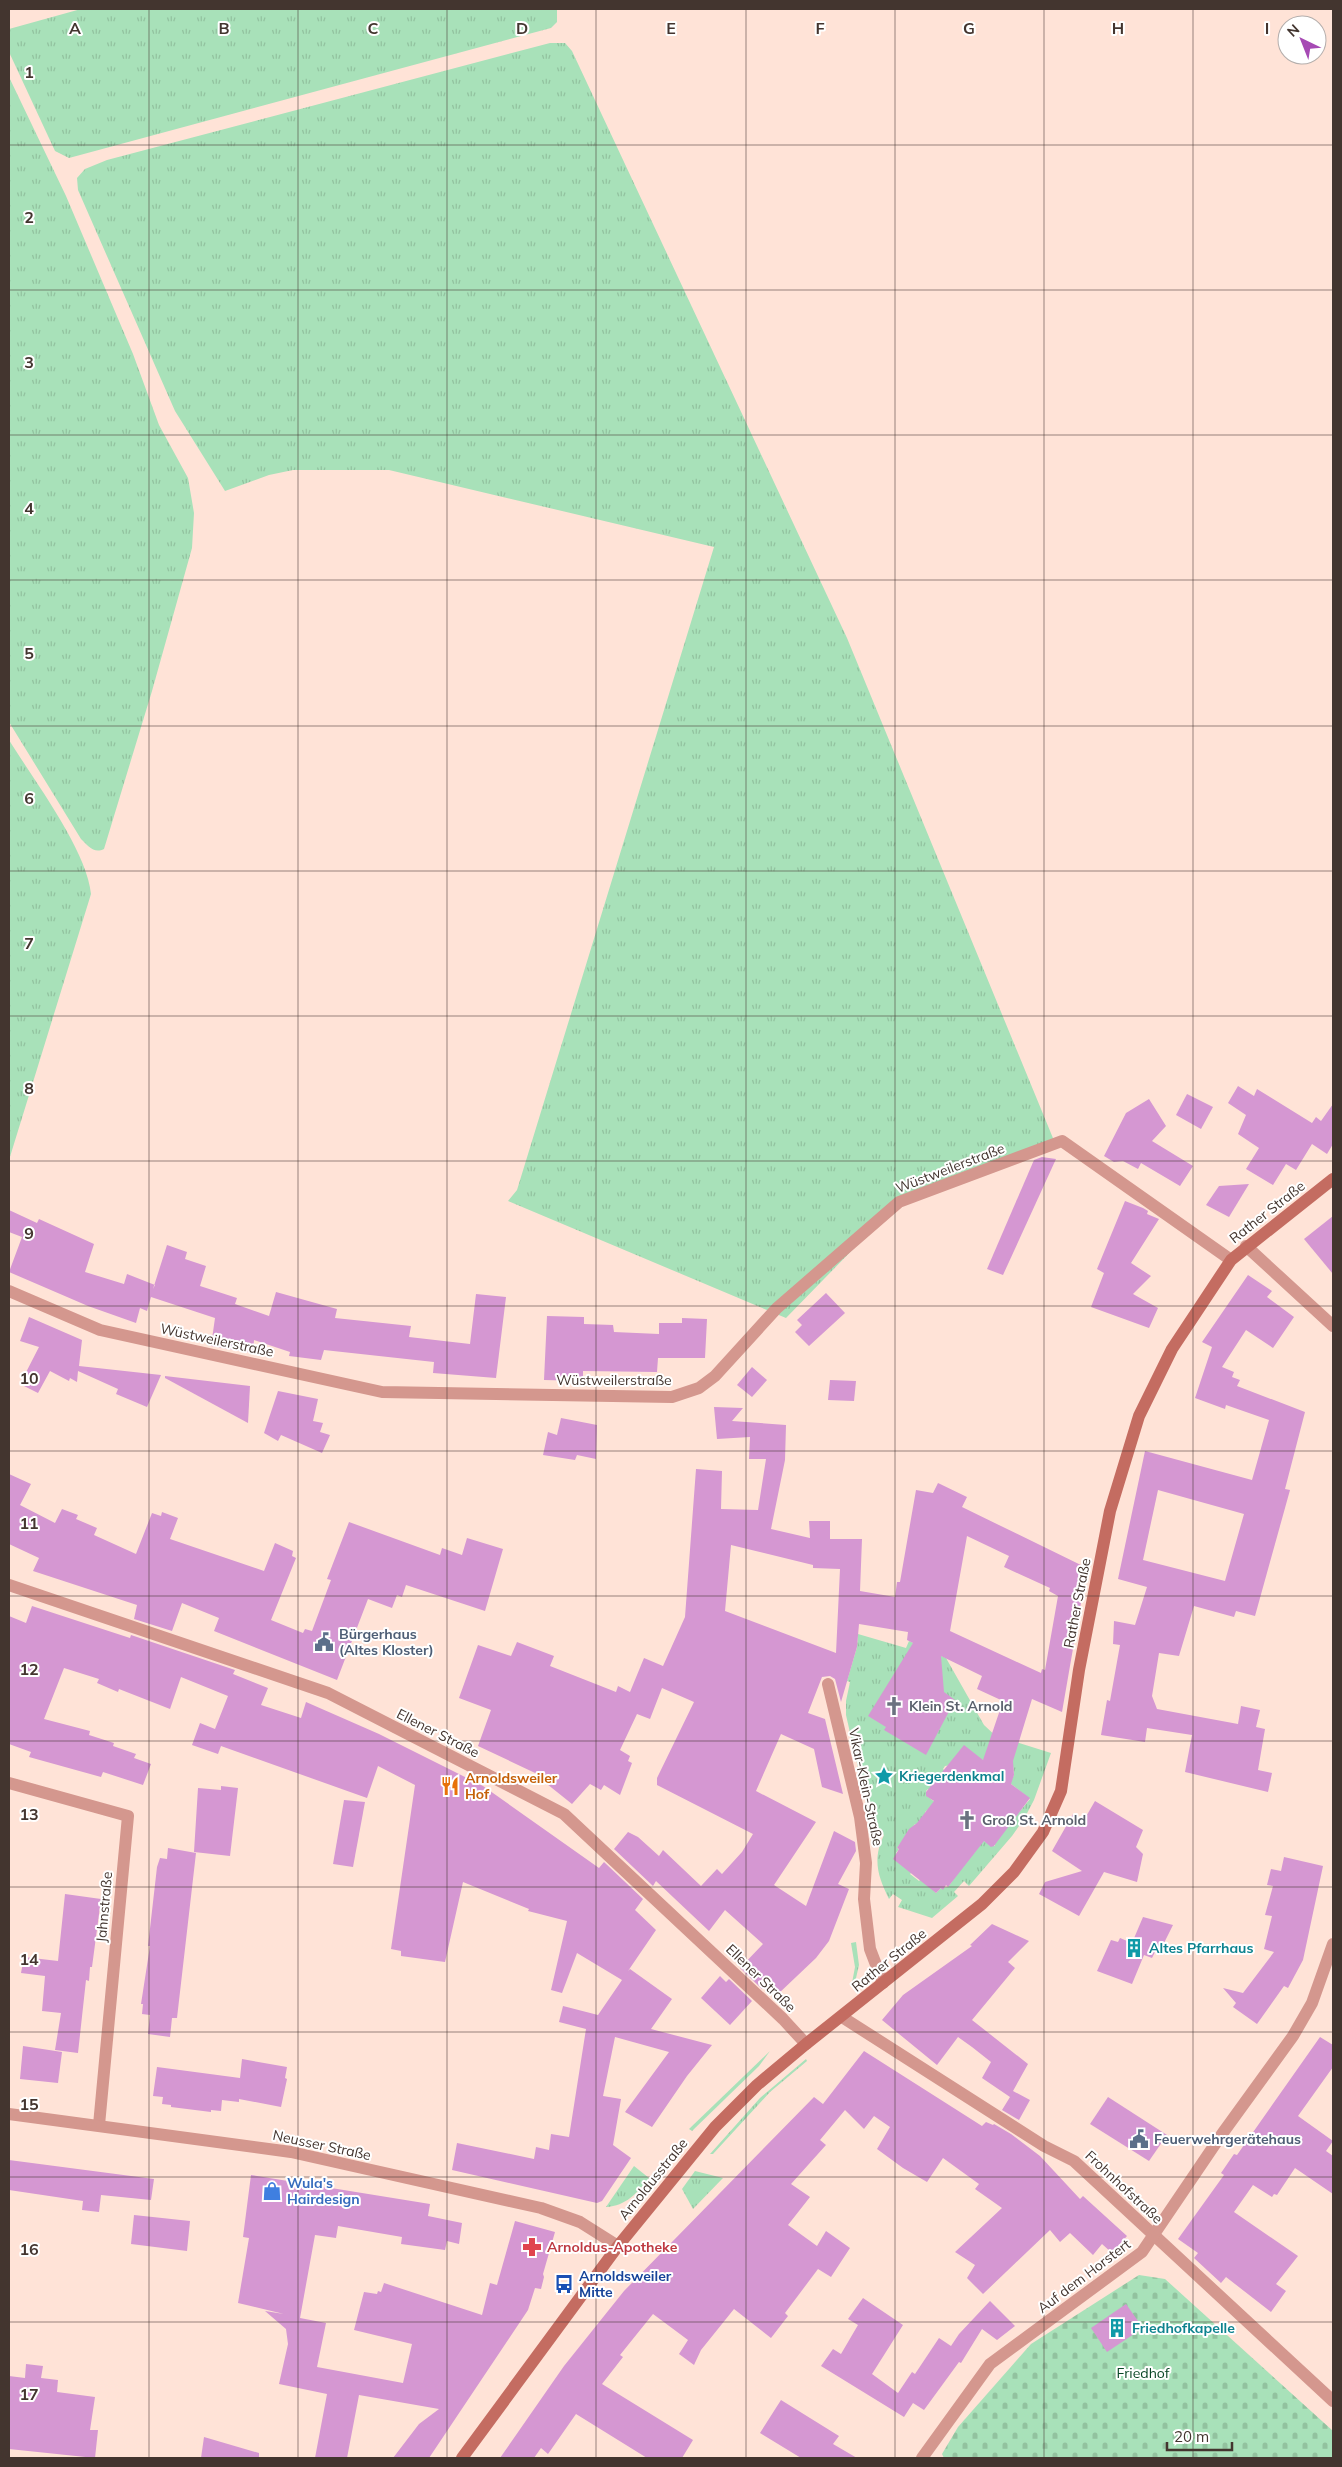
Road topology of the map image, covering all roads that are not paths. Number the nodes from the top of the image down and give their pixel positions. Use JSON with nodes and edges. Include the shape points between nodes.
{"nodes":[{"id":1,"x":1333,"y":1179,"type":"edge"},
{"id":2,"x":1246,"y":1246,"type":"junction"},
{"id":3,"x":1231,"y":1260,"type":"junction"},
{"id":4,"x":9,"y":1291,"type":"edge"},
{"id":5,"x":1333,"y":1326,"type":"edge"},
{"id":6,"x":9,"y":1585,"type":"edge"},
{"id":7,"x":828,"y":1684,"type":"dead end"},
{"id":8,"x":9,"y":1784,"type":"edge"},
{"id":9,"x":1333,"y":1944,"type":"edge"},
{"id":10,"x":883,"y":1984,"type":"junction"},
{"id":11,"x":842,"y":2017,"type":"junction"},
{"id":12,"x":806,"y":2044,"type":"junction"},
{"id":13,"x":9,"y":2114,"type":"edge"},
{"id":14,"x":99,"y":2125,"type":"junction"},
{"id":15,"x":1153,"y":2234,"type":"junction"},
{"id":16,"x":618,"y":2246,"type":"junction"},
{"id":17,"x":1333,"y":2401,"type":"edge"},
{"id":18,"x":462,"y":2458,"type":"edge"},
{"id":19,"x":922,"y":2458,"type":"edge"}],
"edges":[{"from":1,"to":2,"type":"main road","name":"Rather Straße"},
{"from":2,"to":3,"type":"main road","name":"Rather Straße"},
{"from":2,"to":5,"type":"street"},
{"from":3,"to":4,"type":"street","name":"Wüstweilerstraße","via":[[1062,1141],[899,1202],[776,1308],[715,1376],[699,1388],[672,1397],[382,1392],[100,1330]]},
{"from":3,"to":10,"type":"main road","name":"Rather Straße","via":[[1172,1349],[1139,1416],[1110,1511],[1078,1670],[1061,1791],[1043,1832],[1014,1872],[982,1904]]},
{"from":6,"to":12,"type":"street","name":"Ellener Straße","via":[[328,1693],[564,1814]]},
{"from":7,"to":10,"type":"street","name":"Vikar-Klein-Straße","via":[[860,1817],[866,1863],[864,1898],[870,1949]]},
{"from":8,"to":14,"type":"street","name":"Jahnstraße","via":[[128,1816]]},
{"from":9,"to":15,"type":"street","name":"Auf dem Horstert","via":[[1312,2003],[1293,2036]]},
{"from":10,"to":11,"type":"main road","name":"Rather Straße"},
{"from":11,"to":12,"type":"main road","name":"Arnoldusstraße"},
{"from":11,"to":15,"type":"street","name":"Frohnhofstraße","via":[[1044,2146],[1074,2160]]},
{"from":12,"to":16,"type":"main road","name":"Arnoldusstraße","via":[[758,2085],[716,2128]]},
{"from":13,"to":14,"type":"street","name":"Neusser Straße"},
{"from":14,"to":16,"type":"street","name":"Neusser Straße","via":[[291,2152],[541,2208],[580,2222]]},
{"from":15,"to":17,"type":"street","name":"Frohnhofstraße"},
{"from":15,"to":19,"type":"street","name":"Auf dem Horstert","via":[[1142,2252],[990,2364]]},
{"from":16,"to":18,"type":"main road","name":"Arnoldusstraße"}]}
